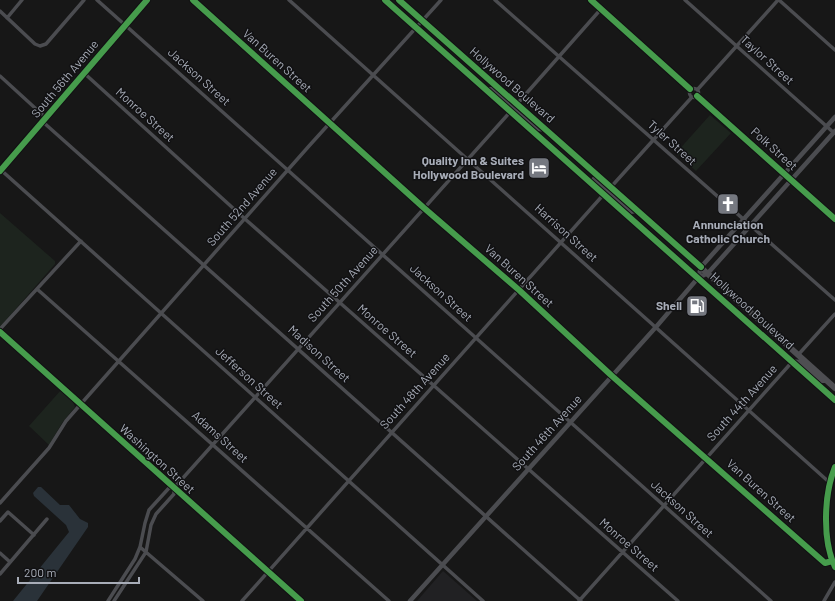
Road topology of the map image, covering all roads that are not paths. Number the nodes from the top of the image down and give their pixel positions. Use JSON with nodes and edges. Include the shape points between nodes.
{"nodes":[{"id":1,"x":22,"y":0,"type":"edge"},
{"id":2,"x":84,"y":0,"type":"edge"},
{"id":3,"x":97,"y":0,"type":"edge"},
{"id":4,"x":147,"y":0,"type":"edge"},
{"id":5,"x":193,"y":0,"type":"edge"},
{"id":6,"x":289,"y":0,"type":"edge"},
{"id":7,"x":385,"y":0,"type":"edge"},
{"id":8,"x":399,"y":0,"type":"edge"},
{"id":9,"x":441,"y":0,"type":"edge"},
{"id":10,"x":495,"y":0,"type":"edge"},
{"id":11,"x":591,"y":0,"type":"edge"},
{"id":12,"x":685,"y":0,"type":"edge"},
{"id":13,"x":778,"y":0,"type":"edge"},
{"id":14,"x":600,"y":9,"type":"junction"},
{"id":15,"x":0,"y":11,"type":"edge"},
{"id":16,"x":7,"y":18,"type":"junction"},
{"id":17,"x":125,"y":24,"type":"junction"},
{"id":18,"x":420,"y":25,"type":"junction"},
{"id":19,"x":737,"y":46,"type":"junction"},
{"id":20,"x":835,"y":50,"type":"edge"},
{"id":21,"x":559,"y":56,"type":"junction"},
{"id":22,"x":84,"y":73,"type":"junction"},
{"id":23,"x":374,"y":75,"type":"junction"},
{"id":24,"x":0,"y":76,"type":"edge"},
{"id":25,"x":486,"y":90,"type":"junction"},
{"id":26,"x":690,"y":90,"type":"junction"},
{"id":27,"x":698,"y":90,"type":"junction"},
{"id":28,"x":697,"y":96,"type":"junction"},
{"id":29,"x":692,"y":97,"type":"junction"},
{"id":30,"x":517,"y":104,"type":"junction"},
{"id":31,"x":511,"y":112,"type":"junction"},
{"id":32,"x":835,"y":116,"type":"edge"},
{"id":33,"x":45,"y":120,"type":"junction"},
{"id":34,"x":330,"y":123,"type":"junction"},
{"id":35,"x":826,"y":126,"type":"junction"},
{"id":36,"x":545,"y":129,"type":"junction"},
{"id":37,"x":835,"y":132,"type":"edge"},
{"id":38,"x":654,"y":140,"type":"junction"},
{"id":39,"x":468,"y":159,"type":"junction"},
{"id":40,"x":1,"y":168,"type":"edge"},
{"id":41,"x":575,"y":169,"type":"junction"},
{"id":42,"x":288,"y":170,"type":"junction"},
{"id":43,"x":785,"y":173,"type":"junction"},
{"id":44,"x":792,"y":179,"type":"junction"},
{"id":45,"x":611,"y":187,"type":"junction"},
{"id":46,"x":604,"y":194,"type":"junction"},
{"id":47,"x":424,"y":208,"type":"junction"},
{"id":48,"x":637,"y":210,"type":"junction"},
{"id":49,"x":245,"y":218,"type":"junction"},
{"id":50,"x":835,"y":219,"type":"edge"},
{"id":51,"x":743,"y":220,"type":"junction"},
{"id":52,"x":750,"y":226,"type":"junction"},
{"id":53,"x":81,"y":241,"type":"junction"},
{"id":54,"x":562,"y":243,"type":"junction"},
{"id":55,"x":383,"y":254,"type":"junction"},
{"id":56,"x":204,"y":265,"type":"junction"},
{"id":57,"x":701,"y":267,"type":"junction"},
{"id":58,"x":708,"y":273,"type":"junction"},
{"id":59,"x":698,"y":278,"type":"junction"},
{"id":60,"x":37,"y":289,"type":"junction"},
{"id":61,"x":519,"y":290,"type":"junction"},
{"id":62,"x":835,"y":300,"type":"edge"},
{"id":63,"x":340,"y":303,"type":"junction"},
{"id":64,"x":162,"y":313,"type":"junction"},
{"id":65,"x":835,"y":314,"type":"edge"},
{"id":66,"x":656,"y":327,"type":"junction"},
{"id":67,"x":758,"y":332,"type":"junction"},
{"id":68,"x":0,"y":333,"type":"edge"},
{"id":69,"x":476,"y":338,"type":"junction"},
{"id":70,"x":298,"y":350,"type":"junction"},
{"id":71,"x":798,"y":355,"type":"junction"},
{"id":72,"x":119,"y":362,"type":"junction"},
{"id":73,"x":792,"y":362,"type":"junction"},
{"id":74,"x":612,"y":376,"type":"junction"},
{"id":75,"x":826,"y":380,"type":"junction"},
{"id":76,"x":434,"y":386,"type":"junction"},
{"id":77,"x":835,"y":388,"type":"edge"},
{"id":78,"x":256,"y":397,"type":"junction"},
{"id":79,"x":835,"y":400,"type":"edge"},
{"id":80,"x":80,"y":405,"type":"junction"},
{"id":81,"x":748,"y":409,"type":"junction"},
{"id":82,"x":571,"y":422,"type":"junction"},
{"id":83,"x":392,"y":433,"type":"junction"},
{"id":84,"x":213,"y":445,"type":"junction"},
{"id":85,"x":706,"y":457,"type":"junction"},
{"id":86,"x":835,"y":466,"type":"edge"},
{"id":87,"x":528,"y":469,"type":"junction"},
{"id":88,"x":348,"y":480,"type":"junction"},
{"id":89,"x":829,"y":482,"type":"junction"},
{"id":90,"x":174,"y":488,"type":"junction"},
{"id":91,"x":0,"y":503,"type":"edge"},
{"id":92,"x":664,"y":506,"type":"junction"},
{"id":93,"x":486,"y":516,"type":"junction"},
{"id":94,"x":47,"y":519,"type":"dead end"},
{"id":95,"x":0,"y":521,"type":"edge"},
{"id":96,"x":306,"y":528,"type":"junction"},
{"id":97,"x":34,"y":535,"type":"junction"},
{"id":98,"x":140,"y":547,"type":"junction"},
{"id":99,"x":146,"y":552,"type":"junction"},
{"id":100,"x":0,"y":553,"type":"edge"},
{"id":101,"x":622,"y":553,"type":"junction"},
{"id":102,"x":832,"y":561,"type":"junction"},
{"id":103,"x":10,"y":562,"type":"junction"},
{"id":104,"x":442,"y":565,"type":"junction"},
{"id":105,"x":835,"y":567,"type":"edge"},
{"id":106,"x":267,"y":572,"type":"junction"},
{"id":107,"x":0,"y":574,"type":"edge"},
{"id":108,"x":835,"y":582,"type":"edge"},
{"id":109,"x":108,"y":601,"type":"edge"},
{"id":110,"x":114,"y":601,"type":"edge"},
{"id":111,"x":203,"y":601,"type":"edge"},
{"id":112,"x":242,"y":601,"type":"edge"},
{"id":113,"x":301,"y":601,"type":"edge"},
{"id":114,"x":389,"y":601,"type":"edge"},
{"id":115,"x":410,"y":601,"type":"edge"},
{"id":116,"x":483,"y":601,"type":"edge"},
{"id":117,"x":580,"y":601,"type":"edge"},
{"id":118,"x":678,"y":601,"type":"edge"},
{"id":119,"x":771,"y":601,"type":"edge"},
{"id":120,"x":824,"y":601,"type":"edge"}],
"edges":[{"from":1,"to":16,"type":"street"},
{"from":2,"to":16,"type":"street","via":[[46,44],[40,46]]},
{"from":3,"to":17,"type":"street","name":"Jackson Street"},
{"from":4,"to":17,"type":"street","name":"South 56th Avenue"},
{"from":5,"to":34,"type":"street","name":"Van Buren Street"},
{"from":6,"to":23,"type":"street","name":"Harrison Street"},
{"from":7,"to":18,"type":"highway","name":"Hollywood Boulevard"},
{"from":8,"to":18,"type":"highway","name":"Hollywood Boulevard"},
{"from":9,"to":18,"type":"street","name":"South 52nd Avenue"},
{"from":10,"to":21,"type":"street","name":"Tyler Street"},
{"from":11,"to":14,"type":"street"},
{"from":12,"to":19,"type":"street","name":"Taylor Street"},
{"from":13,"to":19,"type":"street"},
{"from":13,"to":20,"type":"street"},
{"from":14,"to":21,"type":"street"},
{"from":14,"to":26,"type":"street"},
{"from":15,"to":16,"type":"street"},
{"from":17,"to":22,"type":"street","name":"South 56th Avenue"},
{"from":17,"to":42,"type":"street","name":"Jackson Street"},
{"from":18,"to":23,"type":"street","name":"South 52nd Avenue"},
{"from":18,"to":25,"type":"highway","name":"Hollywood Boulevard"},
{"from":18,"to":30,"type":"highway","name":"Hollywood Boulevard"},
{"from":19,"to":27,"type":"street"},
{"from":19,"to":35,"type":"street","name":"Taylor Street"},
{"from":21,"to":30,"type":"street"},
{"from":21,"to":38,"type":"street","name":"Tyler Street"},
{"from":22,"to":33,"type":"street","name":"South 56th Avenue"},
{"from":22,"to":49,"type":"street","name":"Monroe Street"},
{"from":23,"to":34,"type":"street","name":"South 52nd Avenue"},
{"from":23,"to":39,"type":"street","name":"Harrison Street"},
{"from":24,"to":33,"type":"street","name":"Madison Street"},
{"from":25,"to":30,"type":"highway","via":[[494,90],[512,105]]},
{"from":25,"to":31,"type":"highway","name":"Hollywood Boulevard"},
{"from":26,"to":27,"type":"street"},
{"from":26,"to":29,"type":"street"},
{"from":27,"to":28,"type":"street"},
{"from":28,"to":29,"type":"street"},
{"from":28,"to":43,"type":"street","name":"Polk Street"},
{"from":29,"to":38,"type":"street"},
{"from":30,"to":36,"type":"highway","name":"Hollywood Boulevard"},
{"from":31,"to":36,"type":"highway","via":[[519,111],[538,128]]},
{"from":31,"to":39,"type":"street","name":"South 50th Avenue"},
{"from":31,"to":41,"type":"highway","name":"Hollywood Boulevard"},
{"from":32,"to":35,"type":"street"},
{"from":33,"to":40,"type":"street","name":"South 56th Avenue"},
{"from":33,"to":56,"type":"street","name":"Madison Street"},
{"from":34,"to":42,"type":"street","name":"South 52nd Avenue"},
{"from":34,"to":47,"type":"street","name":"Van Buren Street"},
{"from":35,"to":37,"type":"street","name":"Taylor Street"},
{"from":35,"to":43,"type":"street"},
{"from":36,"to":45,"type":"highway","name":"Hollywood Boulevard"},
{"from":37,"to":44,"type":"street"},
{"from":38,"to":45,"type":"street"},
{"from":38,"to":51,"type":"street","name":"Tyler Street"},
{"from":39,"to":47,"type":"street","name":"South 50th Avenue"},
{"from":39,"to":54,"type":"street","name":"Harrison Street"},
{"from":40,"to":53,"type":"street","name":"Jefferson Street"},
{"from":41,"to":45,"type":"highway","via":[[581,169],[603,187]]},
{"from":41,"to":46,"type":"highway","name":"Hollywood Boulevard"},
{"from":42,"to":49,"type":"street","name":"South 52nd Avenue"},
{"from":42,"to":55,"type":"street","name":"Jackson Street"},
{"from":43,"to":44,"type":"street","name":"Polk Street"},
{"from":43,"to":51,"type":"street"},
{"from":44,"to":50,"type":"street","name":"Polk Street"},
{"from":44,"to":52,"type":"street"},
{"from":45,"to":48,"type":"highway","name":"Hollywood Boulevard"},
{"from":46,"to":48,"type":"highway","via":[[614,196],[631,211]]},
{"from":46,"to":54,"type":"street","name":"South 48th Avenue"},
{"from":46,"to":59,"type":"highway","name":"Hollywood Boulevard"},
{"from":47,"to":55,"type":"street","name":"South 50th Avenue"},
{"from":47,"to":61,"type":"street","name":"Van Buren Street"},
{"from":48,"to":57,"type":"highway","name":"Hollywood Boulevard"},
{"from":49,"to":56,"type":"street","name":"South 52nd Avenue"},
{"from":49,"to":63,"type":"street","name":"Monroe Street"},
{"from":51,"to":52,"type":"street","name":"Tyler Street"},
{"from":51,"to":57,"type":"street"},
{"from":52,"to":58,"type":"street"},
{"from":52,"to":62,"type":"street","name":"Tyler Street"},
{"from":53,"to":60,"type":"street"},
{"from":53,"to":64,"type":"street","name":"Jefferson Street"},
{"from":54,"to":61,"type":"street","name":"South 48th Avenue"},
{"from":54,"to":66,"type":"street","name":"Harrison Street"},
{"from":55,"to":63,"type":"street","name":"South 50th Avenue"},
{"from":55,"to":69,"type":"street","name":"Jackson Street"},
{"from":56,"to":64,"type":"street","name":"South 52nd Avenue"},
{"from":56,"to":70,"type":"street","name":"Madison Street"},
{"from":57,"to":58,"type":"highway","name":"Hollywood Boulevard"},
{"from":57,"to":59,"type":"street"},
{"from":58,"to":59,"type":"street"},
{"from":58,"to":71,"type":"highway","name":"Hollywood Boulevard"},
{"from":59,"to":66,"type":"street","name":"South 46th Avenue"},
{"from":59,"to":67,"type":"highway","name":"Hollywood Boulevard"},
{"from":60,"to":68,"type":"street","via":[[1,328]]},
{"from":60,"to":72,"type":"street","name":"Adams Street"},
{"from":61,"to":69,"type":"street","name":"South 48th Avenue"},
{"from":61,"to":74,"type":"street","name":"Van Buren Street"},
{"from":63,"to":70,"type":"street","name":"South 50th Avenue"},
{"from":63,"to":76,"type":"street","name":"Monroe Street"},
{"from":64,"to":72,"type":"street","name":"South 52nd Avenue"},
{"from":64,"to":78,"type":"street","name":"Jefferson Street"},
{"from":65,"to":71,"type":"street"},
{"from":66,"to":74,"type":"street","name":"South 46th Avenue"},
{"from":66,"to":81,"type":"street","name":"Harrison Street"},
{"from":67,"to":71,"type":"highway","via":[[769,336],[790,355]]},
{"from":67,"to":73,"type":"highway","name":"Hollywood Boulevard"},
{"from":68,"to":80,"type":"street","name":"Washington Street"},
{"from":69,"to":76,"type":"street","name":"South 48th Avenue"},
{"from":69,"to":82,"type":"street","name":"Jackson Street"},
{"from":70,"to":78,"type":"street","name":"South 50th Avenue"},
{"from":70,"to":83,"type":"street","name":"Madison Street"},
{"from":71,"to":75,"type":"highway","name":"Hollywood Boulevard"},
{"from":72,"to":80,"type":"street","name":"South 52nd Avenue"},
{"from":72,"to":84,"type":"street","name":"Adams Street"},
{"from":73,"to":75,"type":"highway","via":[[800,363],[819,380]]},
{"from":73,"to":79,"type":"highway","name":"Hollywood Boulevard"},
{"from":73,"to":81,"type":"street","name":"South 44th Avenue"},
{"from":74,"to":82,"type":"street","name":"South 46th Avenue"},
{"from":74,"to":85,"type":"street","name":"Van Buren Street"},
{"from":75,"to":77,"type":"highway","name":"Hollywood Boulevard"},
{"from":76,"to":83,"type":"street","name":"South 48th Avenue"},
{"from":76,"to":87,"type":"street","name":"Monroe Street"},
{"from":78,"to":84,"type":"street","name":"South 50th Avenue"},
{"from":78,"to":88,"type":"street","name":"Jefferson Street"},
{"from":80,"to":90,"type":"street","name":"Washington Street"},
{"from":80,"to":91,"type":"street","name":"South 52nd Avenue","via":[[49,448]]},
{"from":81,"to":85,"type":"street","name":"South 44th Avenue"},
{"from":81,"to":89,"type":"street","name":"Harrison Street"},
{"from":82,"to":87,"type":"street","name":"South 46th Avenue"},
{"from":82,"to":92,"type":"street","name":"Jackson Street"},
{"from":83,"to":88,"type":"street","name":"South 48th Avenue"},
{"from":83,"to":93,"type":"street","name":"Madison Street"},
{"from":84,"to":90,"type":"street","name":"South 50th Avenue"},
{"from":84,"to":96,"type":"street","name":"Adams Street"},
{"from":85,"to":92,"type":"street","name":"South 44th Avenue"},
{"from":85,"to":102,"type":"street","name":"Van Buren Street","via":[[825,563]]},
{"from":86,"to":89,"type":"street"},
{"from":87,"to":93,"type":"street","name":"South 46th Avenue"},
{"from":87,"to":101,"type":"street","name":"Monroe Street"},
{"from":88,"to":96,"type":"street","name":"South 48th Avenue"},
{"from":88,"to":104,"type":"street","name":"Jefferson Street"},
{"from":89,"to":102,"type":"street","via":[[827,516]]},
{"from":90,"to":98,"type":"street","via":[[169,488],[149,510]]},
{"from":90,"to":99,"type":"street","via":[[174,494],[156,514],[151,525]]},
{"from":90,"to":106,"type":"street","name":"Washington Street"},
{"from":92,"to":101,"type":"street","name":"South 44th Avenue"},
{"from":92,"to":119,"type":"street","name":"Jackson Street"},
{"from":93,"to":104,"type":"street","name":"South 46th Avenue"},
{"from":93,"to":117,"type":"street","name":"Madison Street"},
{"from":94,"to":97,"type":"street"},
{"from":95,"to":97,"type":"street","via":[[8,512]]},
{"from":96,"to":106,"type":"street","name":"South 48th Avenue"},
{"from":96,"to":114,"type":"street","name":"Adams Street"},
{"from":97,"to":103,"type":"street"},
{"from":98,"to":99,"type":"street"},
{"from":98,"to":109,"type":"street"},
{"from":99,"to":110,"type":"street"},
{"from":99,"to":111,"type":"street"},
{"from":100,"to":103,"type":"street"},
{"from":101,"to":117,"type":"street","name":"South 44th Avenue"},
{"from":101,"to":118,"type":"street","name":"Monroe Street"},
{"from":102,"to":105,"type":"street"},
{"from":103,"to":107,"type":"street"},
{"from":104,"to":115,"type":"street","name":"South 46th Avenue"},
{"from":104,"to":116,"type":"street","name":"Jefferson Street"},
{"from":106,"to":112,"type":"street","name":"South 48th Avenue"},
{"from":106,"to":113,"type":"street","name":"Washington Street"},
{"from":108,"to":120,"type":"street"}]}
